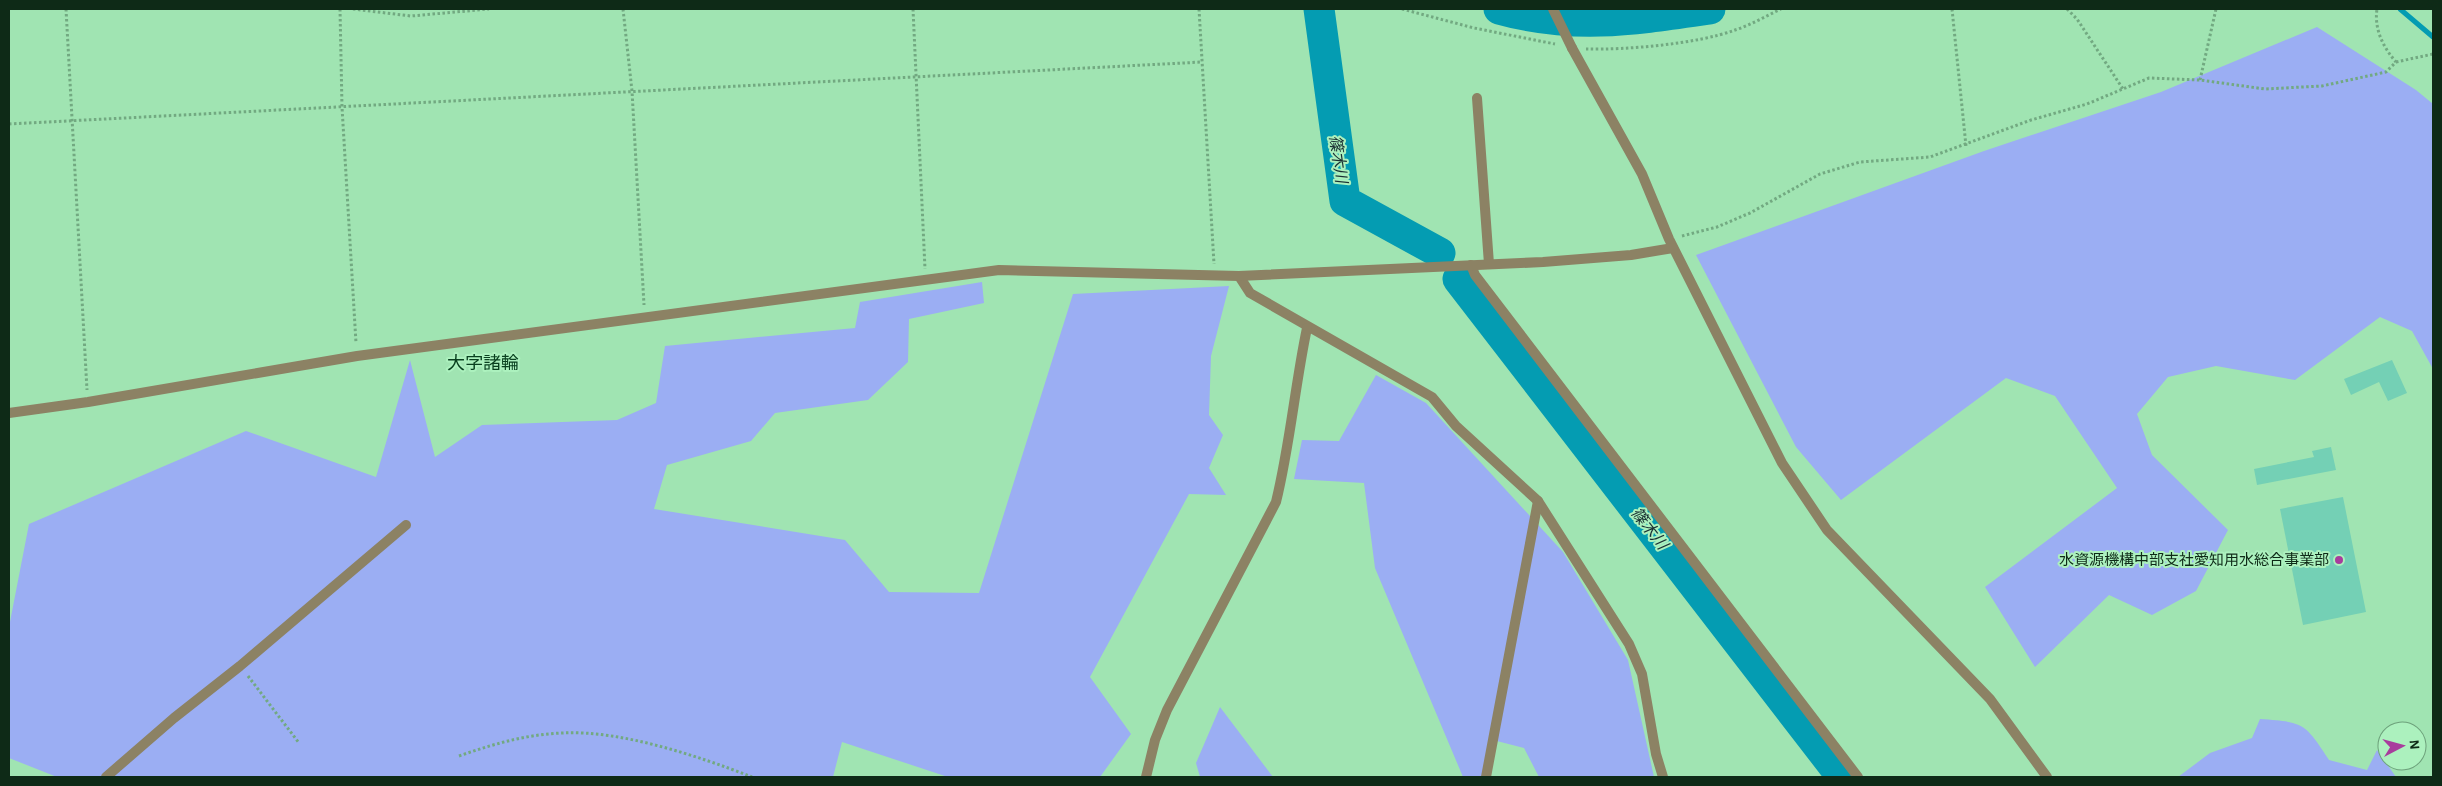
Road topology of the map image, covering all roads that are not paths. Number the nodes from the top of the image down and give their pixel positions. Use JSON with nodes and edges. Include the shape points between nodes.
{"nodes":[{"id":1,"x":1553,"y":9,"type":"edge"},
{"id":2,"x":1477,"y":98,"type":"dead end"},
{"id":3,"x":1671,"y":244,"type":"junction"},
{"id":4,"x":1490,"y":264,"type":"junction"},
{"id":5,"x":1471,"y":265,"type":"junction"},
{"id":6,"x":1239,"y":276,"type":"junction"},
{"id":7,"x":1307,"y":328,"type":"junction"},
{"id":8,"x":9,"y":414,"type":"edge"},
{"id":9,"x":1538,"y":501,"type":"junction"},
{"id":10,"x":406,"y":526,"type":"dead end"},
{"id":11,"x":106,"y":777,"type":"edge"},
{"id":12,"x":1146,"y":777,"type":"edge"},
{"id":13,"x":1486,"y":777,"type":"edge"},
{"id":14,"x":1663,"y":777,"type":"edge"},
{"id":15,"x":1858,"y":777,"type":"edge"},
{"id":16,"x":2047,"y":777,"type":"edge"}],
"edges":[{"from":1,"to":3,"type":"street","via":[[1642,174]]},
{"from":2,"to":4,"type":"street"},
{"from":3,"to":4,"type":"street","via":[[1631,255]]},
{"from":3,"to":16,"type":"street","via":[[1782,463],[1827,530],[1990,699]]},
{"from":4,"to":5,"type":"street"},
{"from":5,"to":6,"type":"street"},
{"from":5,"to":15,"type":"street","via":[[1475,275]]},
{"from":6,"to":7,"type":"street","via":[[1250,293]]},
{"from":6,"to":8,"type":"street","via":[[999,270],[357,356]]},
{"from":7,"to":9,"type":"street","via":[[1343,345],[1432,397],[1456,426]]},
{"from":7,"to":12,"type":"street","via":[[1276,502],[1167,710]]},
{"from":9,"to":13,"type":"street"},
{"from":9,"to":14,"type":"street","via":[[1629,644],[1642,674]]},
{"from":10,"to":11,"type":"street"}]}
